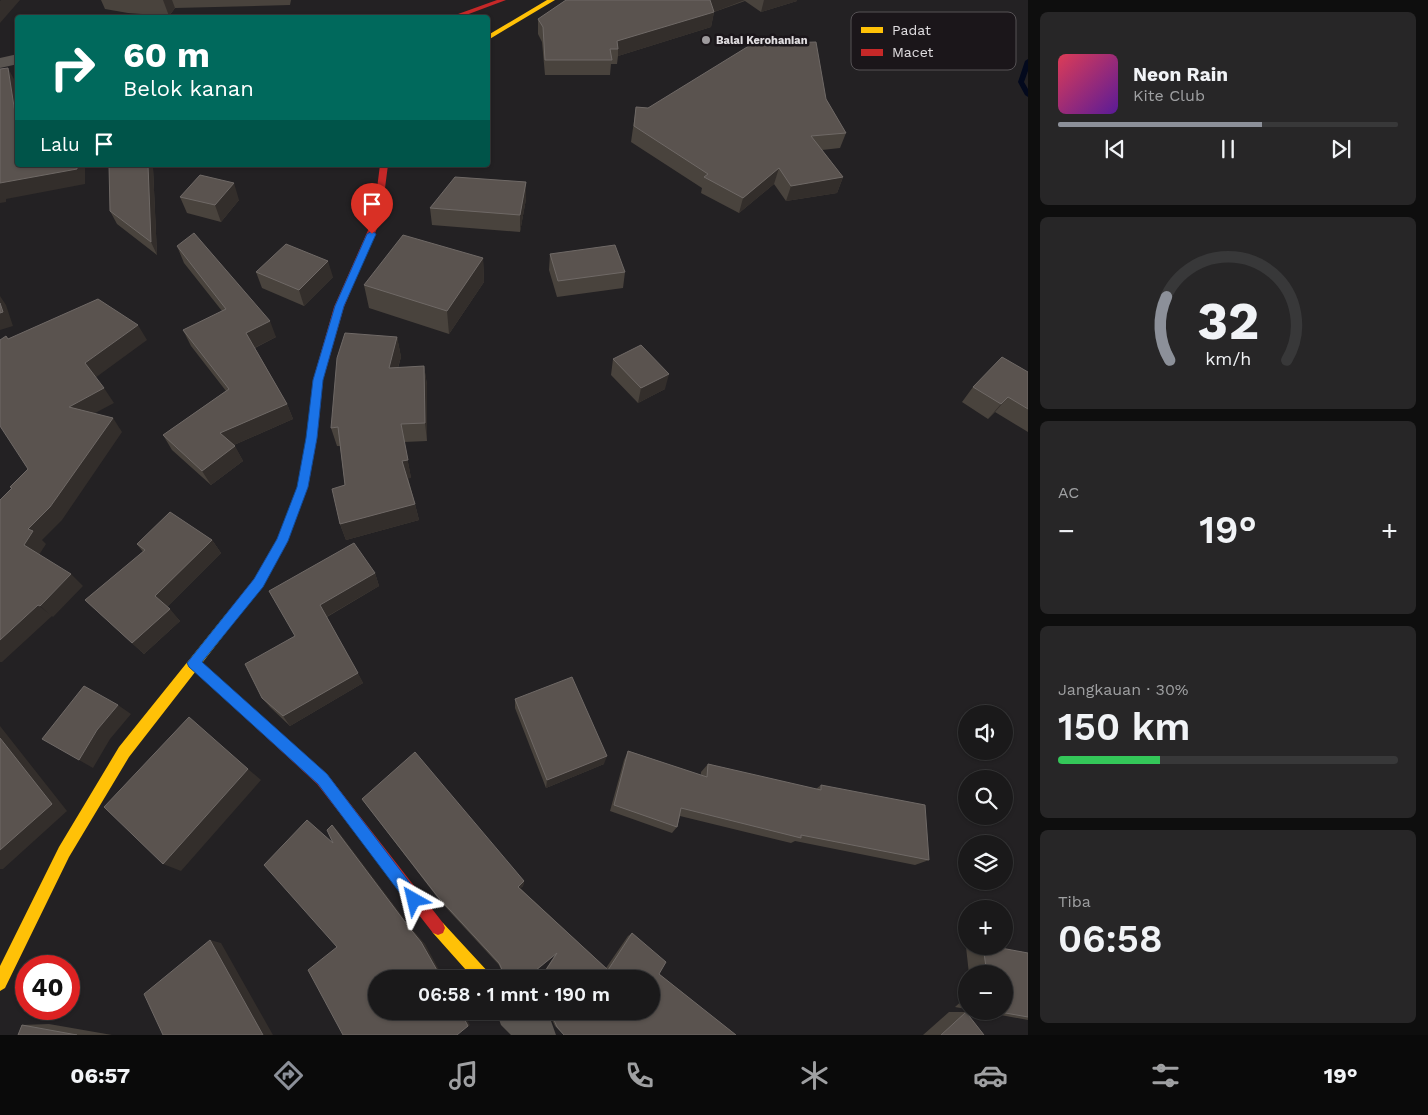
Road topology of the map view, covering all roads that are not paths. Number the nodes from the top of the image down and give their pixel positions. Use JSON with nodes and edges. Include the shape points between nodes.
{"nodes":[{"id":1,"x":502,"y":0,"type":"edge"},
{"id":2,"x":552,"y":0,"type":"edge"},
{"id":3,"x":462,"y":15,"type":"edge"},
{"id":4,"x":490,"y":37,"type":"edge"},
{"id":5,"x":15,"y":60,"type":"edge"},
{"id":6,"x":0,"y":63,"type":"edge"},
{"id":7,"x":384,"y":167,"type":"edge"},
{"id":8,"x":194,"y":663,"type":"junction"},
{"id":9,"x":477,"y":970,"type":"edge"},
{"id":10,"x":0,"y":983,"type":"edge"},
{"id":11,"x":523,"y":1020,"type":"edge"},
{"id":12,"x":537,"y":1035,"type":"edge"}],
"edges":[{"from":1,"to":3,"type":"street"},
{"from":2,"to":4,"type":"street"},
{"from":5,"to":6,"type":"street"},
{"from":7,"to":8,"type":"street","via":[[377,219],[339,306],[318,380],[303,487],[282,541],[258,583]]},
{"from":8,"to":9,"type":"street","via":[[322,779],[426,915]]},
{"from":8,"to":10,"type":"street","via":[[124,752],[64,852]]},
{"from":11,"to":12,"type":"street"}]}
